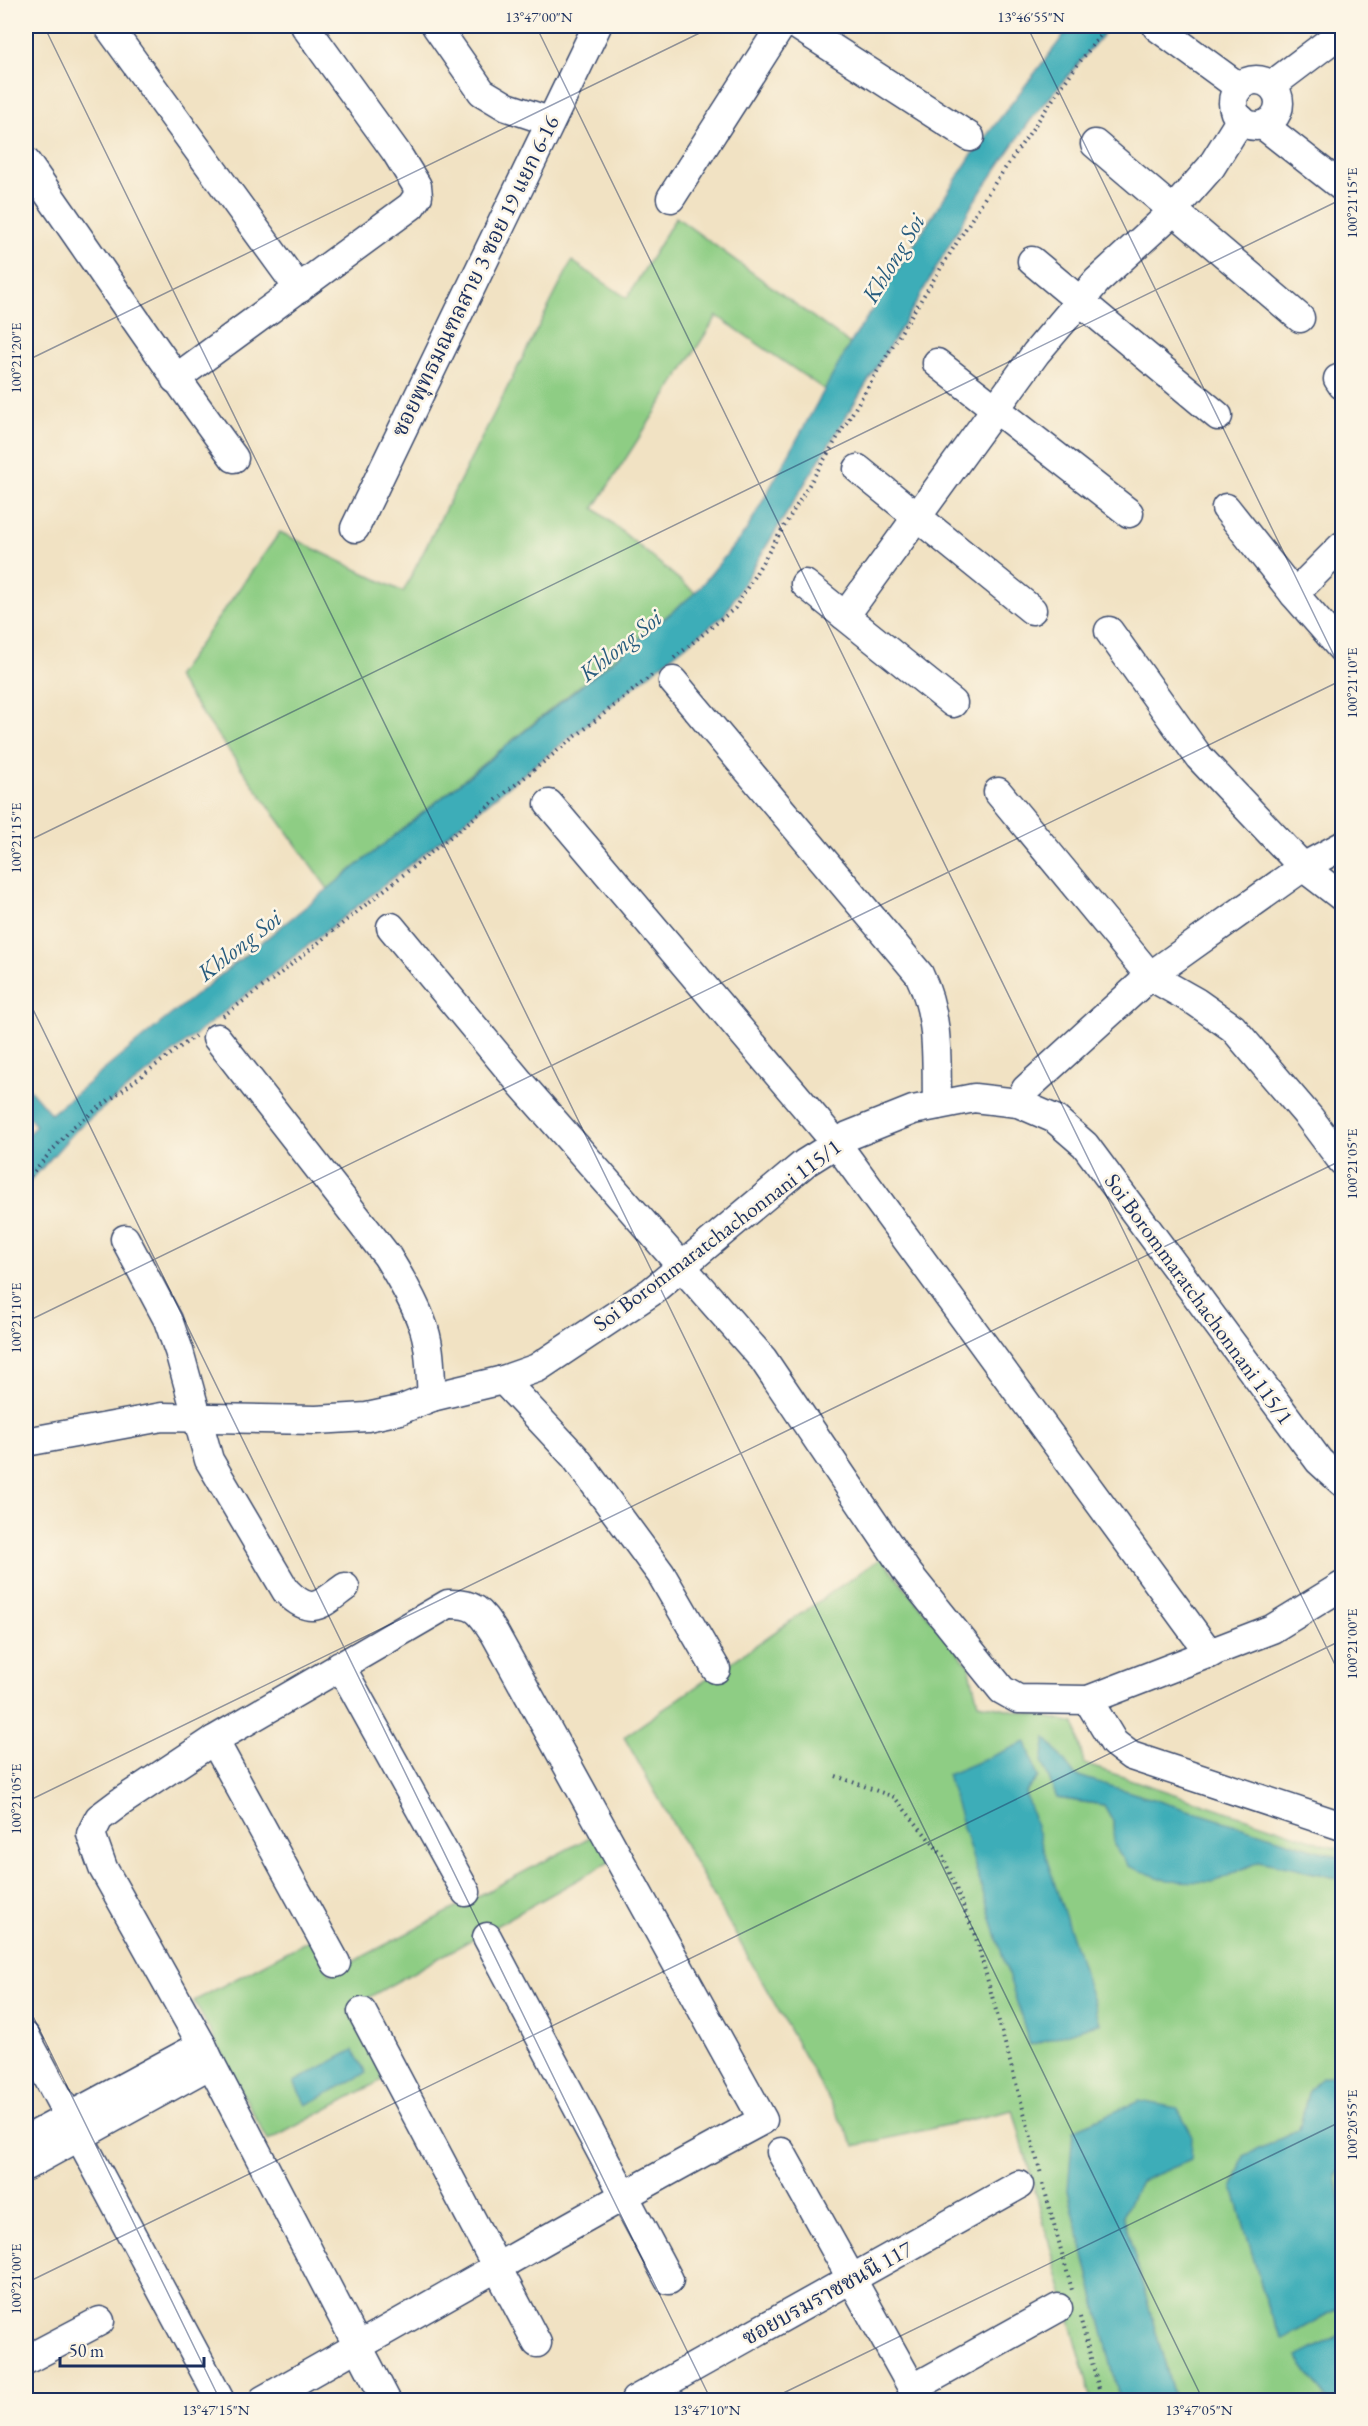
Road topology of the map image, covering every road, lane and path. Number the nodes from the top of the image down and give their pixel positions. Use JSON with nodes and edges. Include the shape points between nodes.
{"nodes":[{"id":1,"x":108,"y":26,"type":"edge"},
{"id":2,"x":305,"y":26,"type":"edge"},
{"id":3,"x":435,"y":26,"type":"edge"},
{"id":4,"x":597,"y":26,"type":"edge"},
{"id":5,"x":781,"y":26,"type":"edge"},
{"id":6,"x":798,"y":26,"type":"edge"},
{"id":7,"x":1107,"y":26,"type":"edge"},
{"id":8,"x":1156,"y":27,"type":"dead end"},
{"id":9,"x":1331,"y":32,"type":"edge"},
{"id":10,"x":1272,"y":85,"type":"junction"},
{"id":11,"x":1239,"y":87,"type":"junction"},
{"id":12,"x":549,"y":121,"type":"junction"},
{"id":13,"x":1252,"y":122,"type":"junction"},
{"id":14,"x":970,"y":137,"type":"dead end"},
{"id":15,"x":1095,"y":144,"type":"dead end"},
{"id":16,"x":26,"y":162,"type":"edge"},
{"id":17,"x":1342,"y":187,"type":"edge"},
{"id":18,"x":671,"y":198,"type":"dead end"},
{"id":19,"x":1173,"y":210,"type":"junction"},
{"id":20,"x":1032,"y":261,"type":"dead end"},
{"id":21,"x":299,"y":289,"type":"junction"},
{"id":22,"x":1080,"y":301,"type":"junction"},
{"id":23,"x":1300,"y":318,"type":"dead end"},
{"id":24,"x":937,"y":363,"type":"dead end"},
{"id":25,"x":175,"y":379,"type":"junction"},
{"id":26,"x":995,"y":409,"type":"junction"},
{"id":27,"x":1218,"y":416,"type":"dead end"},
{"id":28,"x":234,"y":458,"type":"dead end"},
{"id":29,"x":858,"y":469,"type":"dead end"},
{"id":30,"x":1226,"y":508,"type":"dead end"},
{"id":31,"x":1129,"y":513,"type":"dead end"},
{"id":32,"x":917,"y":517,"type":"junction"},
{"id":33,"x":355,"y":528,"type":"dead end"},
{"id":34,"x":1342,"y":546,"type":"edge"},
{"id":35,"x":805,"y":584,"type":"dead end"},
{"id":36,"x":1294,"y":594,"type":"junction"},
{"id":37,"x":1032,"y":610,"type":"dead end"},
{"id":38,"x":845,"y":616,"type":"junction"},
{"id":39,"x":1109,"y":631,"type":"dead end"},
{"id":40,"x":1342,"y":649,"type":"edge"},
{"id":41,"x":668,"y":670,"type":"junction"},
{"id":42,"x":953,"y":703,"type":"dead end"},
{"id":43,"x":998,"y":792,"type":"dead end"},
{"id":44,"x":549,"y":804,"type":"dead end"},
{"id":45,"x":1342,"y":846,"type":"edge"},
{"id":46,"x":1303,"y":867,"type":"junction"},
{"id":47,"x":1342,"y":897,"type":"edge"},
{"id":48,"x":391,"y":927,"type":"dead end"},
{"id":49,"x":1150,"y":976,"type":"junction"},
{"id":50,"x":210,"y":1032,"type":"junction"},
{"id":51,"x":1018,"y":1103,"type":"junction"},
{"id":52,"x":937,"y":1105,"type":"junction"},
{"id":53,"x":836,"y":1143,"type":"junction"},
{"id":54,"x":1342,"y":1161,"type":"edge"},
{"id":55,"x":26,"y":1180,"type":"edge"},
{"id":56,"x":125,"y":1239,"type":"dead end"},
{"id":57,"x":682,"y":1268,"type":"junction"},
{"id":58,"x":503,"y":1380,"type":"junction"},
{"id":59,"x":432,"y":1397,"type":"junction"},
{"id":60,"x":197,"y":1417,"type":"junction"},
{"id":61,"x":28,"y":1445,"type":"edge"},
{"id":62,"x":1342,"y":1482,"type":"edge"},
{"id":63,"x":1342,"y":1586,"type":"edge"},
{"id":64,"x":345,"y":1587,"type":"dead end"},
{"id":65,"x":1210,"y":1654,"type":"junction"},
{"id":66,"x":340,"y":1665,"type":"junction"},
{"id":67,"x":716,"y":1669,"type":"dead end"},
{"id":68,"x":1088,"y":1700,"type":"junction"},
{"id":69,"x":214,"y":1740,"type":"junction"},
{"id":70,"x":836,"y":1776,"type":"dead end"},
{"id":71,"x":1342,"y":1826,"type":"edge"},
{"id":72,"x":466,"y":1892,"type":"dead end"},
{"id":73,"x":487,"y":1937,"type":"dead end"},
{"id":74,"x":336,"y":1963,"type":"dead end"},
{"id":75,"x":362,"y":2012,"type":"dead end"},
{"id":76,"x":26,"y":2037,"type":"edge"},
{"id":77,"x":206,"y":2055,"type":"junction"},
{"id":78,"x":73,"y":2127,"type":"junction"},
{"id":79,"x":26,"y":2140,"type":"edge"},
{"id":80,"x":782,"y":2152,"type":"dead end"},
{"id":81,"x":26,"y":2166,"type":"edge"},
{"id":82,"x":1019,"y":2185,"type":"dead end"},
{"id":83,"x":624,"y":2194,"type":"junction"},
{"id":84,"x":498,"y":2265,"type":"junction"},
{"id":85,"x":669,"y":2280,"type":"dead end"},
{"id":86,"x":850,"y":2280,"type":"junction"},
{"id":87,"x":1070,"y":2304,"type":"junction"},
{"id":88,"x":100,"y":2321,"type":"dead end"},
{"id":89,"x":537,"y":2343,"type":"dead end"},
{"id":90,"x":359,"y":2347,"type":"junction"},
{"id":91,"x":26,"y":2360,"type":"edge"},
{"id":92,"x":915,"y":2395,"type":"edge"},
{"id":93,"x":220,"y":2400,"type":"edge"},
{"id":94,"x":263,"y":2400,"type":"edge"},
{"id":95,"x":386,"y":2400,"type":"edge"},
{"id":96,"x":635,"y":2400,"type":"edge"},
{"id":97,"x":1102,"y":2400,"type":"edge"}],
"edges":[{"from":1,"to":21,"type":"street"},
{"from":2,"to":21,"type":"street","via":[[396,152],[417,186],[418,196],[411,206]]},
{"from":3,"to":12,"type":"street","via":[[482,92],[507,107]]},
{"from":4,"to":12,"type":"street","name":"ซอยพุทธมณฑลสาย 3 ซอย 19 แยก 6-16"},
{"from":5,"to":18,"type":"street"},
{"from":6,"to":14,"type":"street"},
{"from":7,"to":41,"type":"path","via":[[986,196],[735,608]]},
{"from":8,"to":11,"type":"street"},
{"from":9,"to":10,"type":"street"},
{"from":10,"to":11,"type":"street","via":[[1261,80]]},
{"from":10,"to":13,"type":"street","via":[[1278,96],[1273,118]]},
{"from":11,"to":13,"type":"street","via":[[1234,110]]},
{"from":12,"to":33,"type":"street","name":"ซอยพุทธมณฑลสาย 3 ซอย 19 แยก 6-16"},
{"from":13,"to":17,"type":"street"},
{"from":13,"to":19,"type":"street"},
{"from":15,"to":19,"type":"street"},
{"from":16,"to":25,"type":"street"},
{"from":19,"to":22,"type":"street"},
{"from":19,"to":23,"type":"street"},
{"from":20,"to":22,"type":"street"},
{"from":21,"to":25,"type":"street"},
{"from":22,"to":26,"type":"street"},
{"from":22,"to":27,"type":"street"},
{"from":24,"to":26,"type":"street"},
{"from":25,"to":28,"type":"street"},
{"from":26,"to":31,"type":"street"},
{"from":26,"to":32,"type":"street"},
{"from":29,"to":32,"type":"street"},
{"from":30,"to":36,"type":"street"},
{"from":32,"to":37,"type":"street"},
{"from":32,"to":38,"type":"street"},
{"from":34,"to":36,"type":"street"},
{"from":35,"to":38,"type":"street"},
{"from":36,"to":40,"type":"street"},
{"from":38,"to":42,"type":"street"},
{"from":39,"to":46,"type":"street","via":[[1199,757]]},
{"from":41,"to":50,"type":"path"},
{"from":41,"to":52,"type":"street","via":[[919,974],[935,1018]]},
{"from":43,"to":49,"type":"street"},
{"from":44,"to":53,"type":"street"},
{"from":45,"to":46,"type":"street"},
{"from":46,"to":47,"type":"street"},
{"from":46,"to":49,"type":"street"},
{"from":48,"to":57,"type":"street"},
{"from":49,"to":51,"type":"street","via":[[1026,1089]]},
{"from":49,"to":54,"type":"street","via":[[1233,1029],[1310,1117]]},
{"from":50,"to":55,"type":"path","via":[[73,1127]]},
{"from":50,"to":59,"type":"street","via":[[387,1256],[423,1323]]},
{"from":51,"to":52,"type":"street","name":"Soi Borommaratchachonnani 115/1","via":[[974,1098]]},
{"from":51,"to":62,"type":"street","name":"Soi Borommaratchachonnani 115/1","via":[[1055,1119],[1085,1145],[1319,1461]]},
{"from":52,"to":53,"type":"street","name":"Soi Borommaratchachonnani 115/1","via":[[913,1110]]},
{"from":53,"to":57,"type":"street","name":"Soi Borommaratchachonnani 115/1","via":[[805,1163]]},
{"from":53,"to":65,"type":"street"},
{"from":56,"to":60,"type":"street","via":[[168,1320]]},
{"from":57,"to":58,"type":"street","name":"Soi Borommaratchachonnani 115/1","via":[[537,1368]]},
{"from":57,"to":68,"type":"street","via":[[763,1359],[907,1572],[1002,1690],[1018,1699]]},
{"from":58,"to":59,"type":"street","name":"Soi Borommaratchachonnani 115/1"},
{"from":58,"to":67,"type":"street","via":[[575,1457],[661,1574]]},
{"from":59,"to":60,"type":"street","name":"Soi Borommaratchachonnani 115/1","via":[[400,1410],[367,1417]]},
{"from":60,"to":61,"type":"street","name":"Soi Borommaratchachonnani 115/1","via":[[162,1417]]},
{"from":60,"to":64,"type":"street","via":[[209,1460],[286,1591],[309,1608]]},
{"from":63,"to":65,"type":"street","via":[[1272,1629]]},
{"from":65,"to":68,"type":"street"},
{"from":66,"to":69,"type":"street"},
{"from":66,"to":72,"type":"street"},
{"from":66,"to":83,"type":"street","via":[[448,1604],[466,1604],[480,1612],[763,2120]]},
{"from":68,"to":71,"type":"street","via":[[1114,1743],[1131,1756]]},
{"from":69,"to":74,"type":"street"},
{"from":69,"to":77,"type":"street","via":[[112,1808],[99,1818],[91,1834],[103,1868]]},
{"from":70,"to":87,"type":"path","via":[[894,1797],[943,1856],[976,1938]]},
{"from":73,"to":83,"type":"street"},
{"from":75,"to":84,"type":"street"},
{"from":76,"to":78,"type":"street"},
{"from":77,"to":78,"type":"street"},
{"from":77,"to":90,"type":"street"},
{"from":78,"to":79,"type":"street"},
{"from":78,"to":81,"type":"street"},
{"from":78,"to":93,"type":"street"},
{"from":80,"to":86,"type":"street"},
{"from":82,"to":86,"type":"street","name":"ซอยบรมราชชนนี 117"},
{"from":83,"to":84,"type":"street"},
{"from":83,"to":85,"type":"street"},
{"from":84,"to":89,"type":"street"},
{"from":84,"to":90,"type":"street"},
{"from":86,"to":92,"type":"street"},
{"from":86,"to":96,"type":"street","name":"ซอยบรมราชชนนี 117"},
{"from":87,"to":92,"type":"street"},
{"from":87,"to":97,"type":"path"},
{"from":88,"to":91,"type":"street"},
{"from":90,"to":94,"type":"street"},
{"from":90,"to":95,"type":"street"}]}
